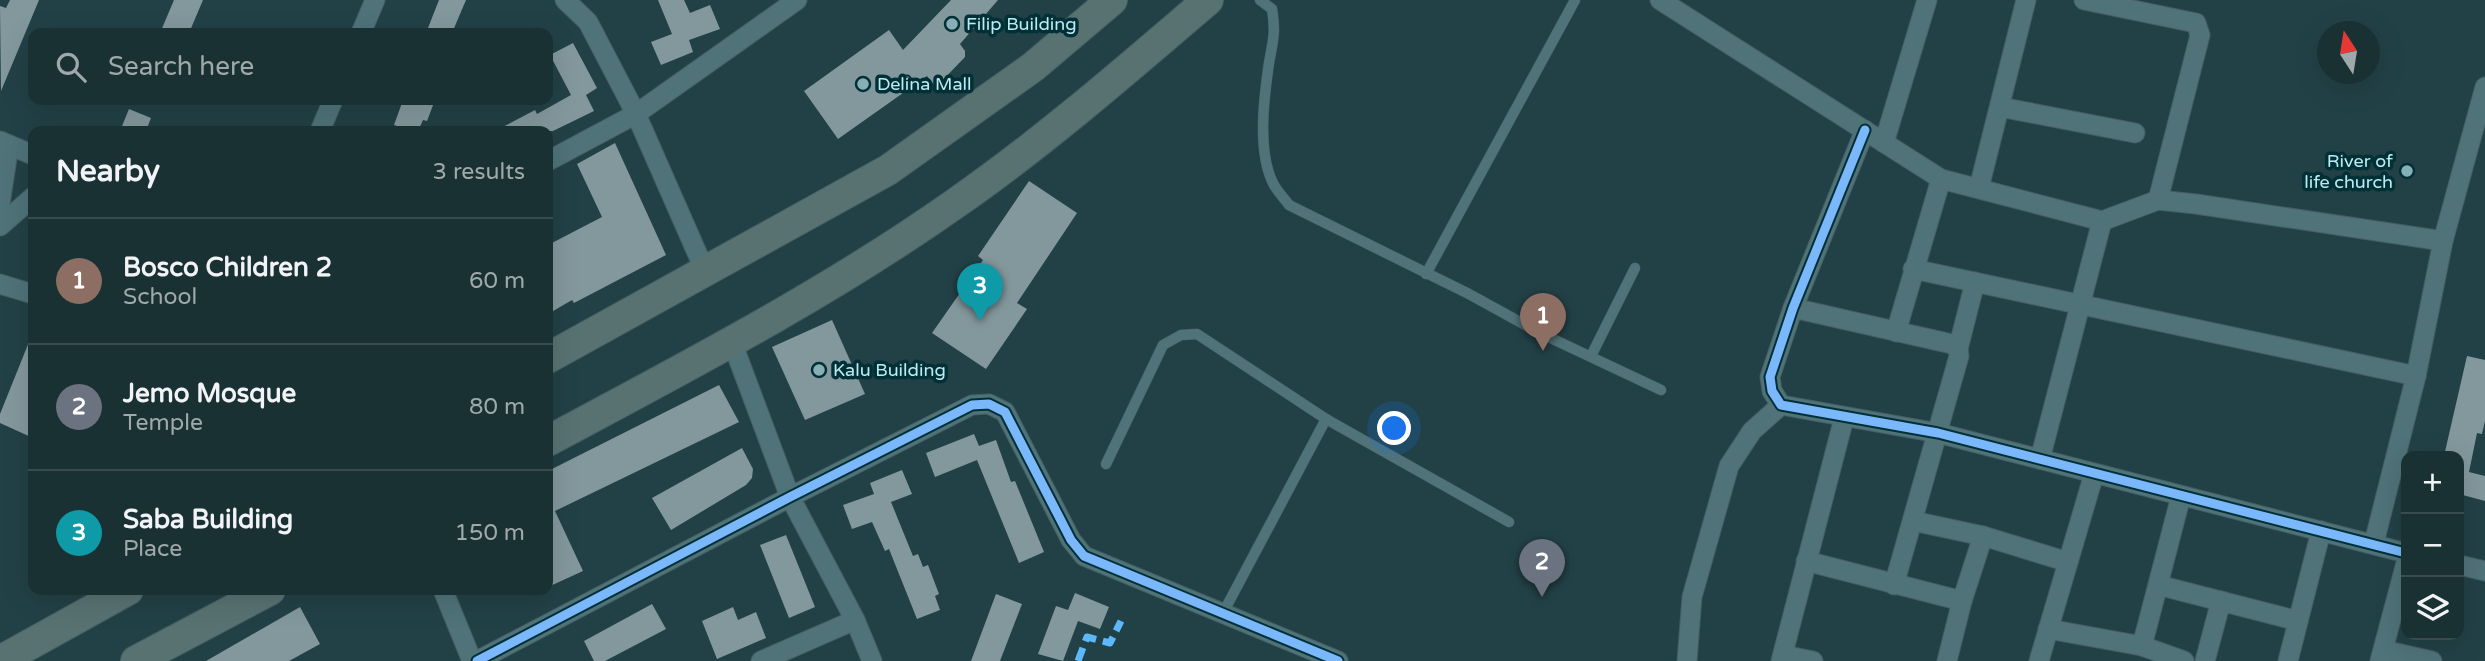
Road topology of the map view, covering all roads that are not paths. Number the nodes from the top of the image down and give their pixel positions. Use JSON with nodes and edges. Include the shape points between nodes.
{"nodes":[{"id":1,"x":375,"y":0,"type":"edge"},
{"id":2,"x":565,"y":0,"type":"edge"},
{"id":3,"x":797,"y":0,"type":"edge"},
{"id":4,"x":1112,"y":0,"type":"edge"},
{"id":5,"x":1209,"y":0,"type":"edge"},
{"id":6,"x":1260,"y":0,"type":"edge"},
{"id":7,"x":1575,"y":0,"type":"edge"},
{"id":8,"x":1660,"y":0,"type":"edge"},
{"id":9,"x":1927,"y":0,"type":"edge"},
{"id":10,"x":2026,"y":0,"type":"edge"},
{"id":11,"x":2084,"y":0,"type":"edge"},
{"id":12,"x":1683,"y":6,"type":"edge"},
{"id":13,"x":363,"y":28,"type":"edge"},
{"id":14,"x":2485,"y":87,"type":"edge"},
{"id":15,"x":331,"y":105,"type":"edge"},
{"id":16,"x":2000,"y":107,"type":"junction"},
{"id":17,"x":636,"y":114,"type":"junction"},
{"id":18,"x":322,"y":126,"type":"edge"},
{"id":19,"x":1865,"y":130,"type":"junction"},
{"id":20,"x":2135,"y":133,"type":"dead end"},
{"id":21,"x":4,"y":143,"type":"edge"},
{"id":22,"x":1884,"y":143,"type":"junction"},
{"id":23,"x":28,"y":153,"type":"edge"},
{"id":24,"x":553,"y":158,"type":"edge"},
{"id":25,"x":1941,"y":179,"type":"junction"},
{"id":26,"x":1979,"y":188,"type":"junction"},
{"id":27,"x":2158,"y":200,"type":"junction"},
{"id":28,"x":28,"y":201,"type":"edge"},
{"id":29,"x":0,"y":204,"type":"edge"},
{"id":30,"x":2102,"y":221,"type":"junction"},
{"id":31,"x":0,"y":226,"type":"edge"},
{"id":32,"x":2444,"y":241,"type":"junction"},
{"id":33,"x":1635,"y":268,"type":"dead end"},
{"id":34,"x":1913,"y":269,"type":"junction"},
{"id":35,"x":705,"y":271,"type":"junction"},
{"id":36,"x":1426,"y":274,"type":"junction"},
{"id":37,"x":1975,"y":282,"type":"junction"},
{"id":38,"x":0,"y":284,"type":"edge"},
{"id":39,"x":28,"y":292,"type":"edge"},
{"id":40,"x":2080,"y":305,"type":"junction"},
{"id":41,"x":1793,"y":308,"type":"junction"},
{"id":42,"x":1896,"y":332,"type":"junction"},
{"id":43,"x":732,"y":342,"type":"junction"},
{"id":44,"x":1958,"y":349,"type":"junction"},
{"id":45,"x":553,"y":355,"type":"edge"},
{"id":46,"x":1591,"y":356,"type":"junction"},
{"id":47,"x":2416,"y":376,"type":"junction"},
{"id":48,"x":1661,"y":390,"type":"dead end"},
{"id":49,"x":1782,"y":405,"type":"junction"},
{"id":50,"x":1844,"y":418,"type":"junction"},
{"id":51,"x":1326,"y":419,"type":"junction"},
{"id":52,"x":1938,"y":433,"type":"junction"},
{"id":53,"x":553,"y":438,"type":"edge"},
{"id":54,"x":2040,"y":459,"type":"junction"},
{"id":55,"x":1106,"y":464,"type":"dead end"},
{"id":56,"x":2094,"y":474,"type":"junction"},
{"id":57,"x":2181,"y":496,"type":"junction"},
{"id":58,"x":790,"y":497,"type":"junction"},
{"id":59,"x":1913,"y":521,"type":"junction"},
{"id":60,"x":1509,"y":522,"type":"dead end"},
{"id":61,"x":2321,"y":531,"type":"junction"},
{"id":62,"x":1983,"y":536,"type":"junction"},
{"id":63,"x":2374,"y":543,"type":"junction"},
{"id":64,"x":2401,"y":551,"type":"edge"},
{"id":65,"x":1806,"y":561,"type":"junction"},
{"id":66,"x":2068,"y":562,"type":"junction"},
{"id":67,"x":2464,"y":566,"type":"edge"},
{"id":68,"x":2485,"y":571,"type":"edge"},
{"id":69,"x":2402,"y":577,"type":"edge"},
{"id":70,"x":1894,"y":584,"type":"junction"},
{"id":71,"x":2158,"y":585,"type":"junction"},
{"id":72,"x":119,"y":595,"type":"edge"},
{"id":73,"x":261,"y":595,"type":"edge"},
{"id":74,"x":445,"y":595,"type":"edge"},
{"id":75,"x":1962,"y":601,"type":"junction"},
{"id":76,"x":2221,"y":601,"type":"junction"},
{"id":77,"x":1223,"y":613,"type":"junction"},
{"id":78,"x":855,"y":620,"type":"junction"},
{"id":79,"x":2298,"y":621,"type":"junction"},
{"id":80,"x":2048,"y":629,"type":"junction"},
{"id":81,"x":2142,"y":646,"type":"junction"},
{"id":82,"x":2382,"y":655,"type":"edge"},
{"id":83,"x":1782,"y":658,"type":"edge"},
{"id":84,"x":0,"y":661,"type":"edge"},
{"id":85,"x":136,"y":661,"type":"edge"},
{"id":86,"x":475,"y":661,"type":"edge"},
{"id":87,"x":761,"y":661,"type":"edge"},
{"id":88,"x":872,"y":661,"type":"edge"},
{"id":89,"x":1338,"y":661,"type":"edge"},
{"id":90,"x":1687,"y":661,"type":"edge"},
{"id":91,"x":1813,"y":661,"type":"edge"},
{"id":92,"x":1947,"y":661,"type":"edge"},
{"id":93,"x":2039,"y":661,"type":"edge"},
{"id":94,"x":2184,"y":661,"type":"edge"},
{"id":95,"x":2206,"y":661,"type":"edge"},
{"id":96,"x":2288,"y":661,"type":"edge"},
{"id":97,"x":2432,"y":661,"type":"edge"}],
"edges":[{"from":1,"to":13,"type":"street"},
{"from":2,"to":17,"type":"street","via":[[588,22]]},
{"from":3,"to":17,"type":"street"},
{"from":4,"to":35,"type":"main road","via":[[1033,67],[888,170]]},
{"from":5,"to":43,"type":"main road","via":[[1059,126],[956,203]]},
{"from":6,"to":36,"type":"lane","via":[[1272,9],[1275,30],[1263,129],[1272,182],[1289,205]]},
{"from":7,"to":36,"type":"lane"},
{"from":8,"to":12,"type":"street"},
{"from":9,"to":22,"type":"street"},
{"from":10,"to":16,"type":"street"},
{"from":11,"to":27,"type":"street","via":[[2196,23],[2200,35]]},
{"from":12,"to":19,"type":"street"},
{"from":14,"to":32,"type":"street"},
{"from":15,"to":18,"type":"street"},
{"from":16,"to":20,"type":"street"},
{"from":16,"to":26,"type":"street"},
{"from":17,"to":24,"type":"street"},
{"from":17,"to":35,"type":"street"},
{"from":19,"to":22,"type":"street"},
{"from":19,"to":41,"type":"street"},
{"from":21,"to":23,"type":"street"},
{"from":21,"to":29,"type":"street"},
{"from":22,"to":25,"type":"street"},
{"from":25,"to":26,"type":"street"},
{"from":25,"to":34,"type":"street"},
{"from":26,"to":30,"type":"street"},
{"from":27,"to":30,"type":"street"},
{"from":27,"to":32,"type":"street"},
{"from":28,"to":31,"type":"street"},
{"from":30,"to":40,"type":"street"},
{"from":32,"to":47,"type":"street"},
{"from":33,"to":46,"type":"lane"},
{"from":34,"to":37,"type":"street"},
{"from":34,"to":42,"type":"street"},
{"from":35,"to":45,"type":"main road"},
{"from":36,"to":46,"type":"lane"},
{"from":37,"to":40,"type":"street"},
{"from":37,"to":44,"type":"street"},
{"from":38,"to":39,"type":"street"},
{"from":40,"to":47,"type":"street"},
{"from":40,"to":54,"type":"street"},
{"from":41,"to":42,"type":"street"},
{"from":41,"to":49,"type":"street","via":[[1770,377]]},
{"from":42,"to":44,"type":"street"},
{"from":43,"to":53,"type":"main road"},
{"from":43,"to":58,"type":"street"},
{"from":44,"to":52,"type":"street"},
{"from":46,"to":48,"type":"lane"},
{"from":47,"to":63,"type":"street"},
{"from":49,"to":50,"type":"street"},
{"from":49,"to":90,"type":"street","via":[[1752,431],[1729,466],[1692,597]]},
{"from":50,"to":52,"type":"street"},
{"from":50,"to":65,"type":"street"},
{"from":51,"to":55,"type":"lane","via":[[1197,334],[1181,335],[1163,345]]},
{"from":51,"to":60,"type":"lane"},
{"from":51,"to":77,"type":"lane"},
{"from":52,"to":54,"type":"street"},
{"from":52,"to":59,"type":"street"},
{"from":54,"to":56,"type":"street"},
{"from":56,"to":57,"type":"street"},
{"from":56,"to":66,"type":"street"},
{"from":57,"to":61,"type":"street"},
{"from":57,"to":71,"type":"street"},
{"from":58,"to":77,"type":"street","via":[[972,405],[989,404],[1004,412],[1070,540],[1084,556]]},
{"from":58,"to":78,"type":"street"},
{"from":58,"to":86,"type":"street"},
{"from":59,"to":62,"type":"street"},
{"from":59,"to":70,"type":"street"},
{"from":61,"to":63,"type":"street"},
{"from":61,"to":79,"type":"street"},
{"from":62,"to":66,"type":"street"},
{"from":62,"to":75,"type":"street"},
{"from":63,"to":64,"type":"street"},
{"from":65,"to":70,"type":"street"},
{"from":65,"to":83,"type":"street"},
{"from":66,"to":80,"type":"street"},
{"from":67,"to":68,"type":"street"},
{"from":69,"to":82,"type":"street"},
{"from":70,"to":75,"type":"street"},
{"from":71,"to":76,"type":"street"},
{"from":71,"to":81,"type":"street"},
{"from":72,"to":84,"type":"main road"},
{"from":73,"to":85,"type":"main road"},
{"from":74,"to":86,"type":"street"},
{"from":75,"to":92,"type":"street"},
{"from":76,"to":79,"type":"street"},
{"from":76,"to":95,"type":"street"},
{"from":77,"to":89,"type":"street"},
{"from":78,"to":87,"type":"street"},
{"from":78,"to":88,"type":"street"},
{"from":79,"to":96,"type":"street"},
{"from":80,"to":81,"type":"street"},
{"from":80,"to":93,"type":"street"},
{"from":81,"to":94,"type":"street"},
{"from":82,"to":97,"type":"street"},
{"from":83,"to":91,"type":"street"}]}
